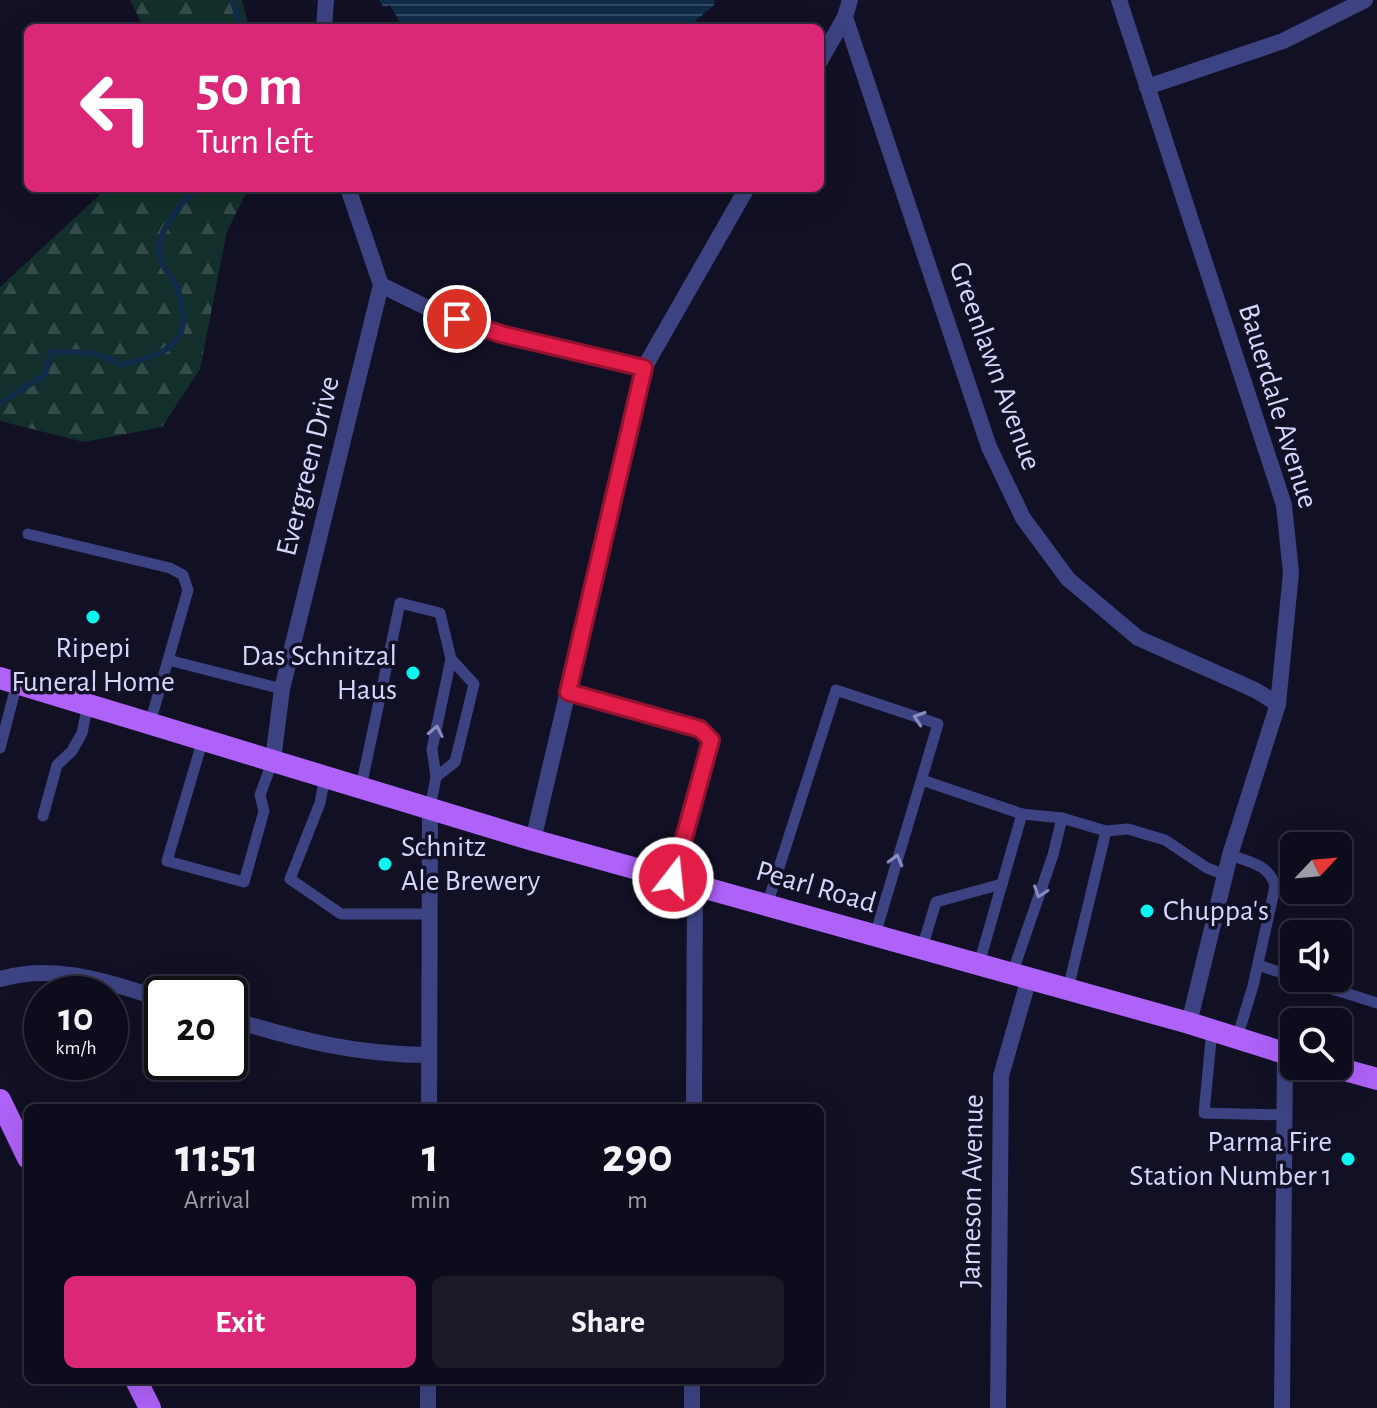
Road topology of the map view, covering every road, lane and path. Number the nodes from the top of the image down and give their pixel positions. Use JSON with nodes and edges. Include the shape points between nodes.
{"nodes":[{"id":1,"x":326,"y":0,"type":"edge"},
{"id":2,"x":850,"y":0,"type":"edge"},
{"id":3,"x":1119,"y":0,"type":"edge"},
{"id":4,"x":1365,"y":0,"type":"edge"},
{"id":5,"x":845,"y":17,"type":"junction"},
{"id":6,"x":324,"y":24,"type":"edge"},
{"id":7,"x":824,"y":54,"type":"edge"},
{"id":8,"x":1147,"y":87,"type":"junction"},
{"id":9,"x":349,"y":192,"type":"edge"},
{"id":10,"x":745,"y":192,"type":"edge"},
{"id":11,"x":381,"y":285,"type":"junction"},
{"id":12,"x":644,"y":368,"type":"junction"},
{"id":13,"x":28,"y":534,"type":"dead end"},
{"id":14,"x":451,"y":659,"type":"junction"},
{"id":15,"x":168,"y":660,"type":"junction"},
{"id":16,"x":9,"y":680,"type":"edge"},
{"id":17,"x":282,"y":689,"type":"junction"},
{"id":18,"x":568,"y":692,"type":"junction"},
{"id":19,"x":88,"y":704,"type":"junction"},
{"id":20,"x":1278,"y":704,"type":"junction"},
{"id":21,"x":150,"y":723,"type":"junction"},
{"id":22,"x":203,"y":739,"type":"junction"},
{"id":23,"x":0,"y":748,"type":"edge"},
{"id":24,"x":273,"y":760,"type":"junction"},
{"id":25,"x":325,"y":776,"type":"junction"},
{"id":26,"x":436,"y":777,"type":"junction"},
{"id":27,"x":922,"y":780,"type":"junction"},
{"id":28,"x":361,"y":787,"type":"junction"},
{"id":29,"x":430,"y":808,"type":"junction"},
{"id":30,"x":1022,"y":814,"type":"junction"},
{"id":31,"x":43,"y":816,"type":"dead end"},
{"id":32,"x":1062,"y":818,"type":"junction"},
{"id":33,"x":1106,"y":831,"type":"junction"},
{"id":34,"x":533,"y":840,"type":"junction"},
{"id":35,"x":1230,"y":855,"type":"junction"},
{"id":36,"x":1226,"y":875,"type":"junction"},
{"id":37,"x":684,"y":881,"type":"junction"},
{"id":38,"x":1002,"y":884,"type":"junction"},
{"id":39,"x":767,"y":905,"type":"junction"},
{"id":40,"x":428,"y":914,"type":"junction"},
{"id":41,"x":875,"y":935,"type":"junction"},
{"id":42,"x":922,"y":948,"type":"junction"},
{"id":43,"x":979,"y":964,"type":"junction"},
{"id":44,"x":1258,"y":965,"type":"junction"},
{"id":45,"x":1280,"y":973,"type":"edge"},
{"id":46,"x":1021,"y":976,"type":"junction"},
{"id":47,"x":0,"y":979,"type":"edge"},
{"id":48,"x":1068,"y":989,"type":"junction"},
{"id":49,"x":1341,"y":992,"type":"edge"},
{"id":50,"x":144,"y":993,"type":"edge"},
{"id":51,"x":1377,"y":1003,"type":"edge"},
{"id":52,"x":1189,"y":1023,"type":"junction"},
{"id":53,"x":248,"y":1024,"type":"edge"},
{"id":54,"x":1212,"y":1030,"type":"junction"},
{"id":55,"x":1237,"y":1038,"type":"junction"},
{"id":56,"x":1280,"y":1052,"type":"edge"},
{"id":57,"x":429,"y":1055,"type":"junction"},
{"id":58,"x":1352,"y":1072,"type":"edge"},
{"id":59,"x":1377,"y":1079,"type":"edge"},
{"id":60,"x":1288,"y":1080,"type":"edge"},
{"id":61,"x":0,"y":1100,"type":"edge"},
{"id":62,"x":429,"y":1104,"type":"edge"},
{"id":63,"x":694,"y":1104,"type":"edge"},
{"id":64,"x":1286,"y":1115,"type":"junction"},
{"id":65,"x":24,"y":1150,"type":"edge"},
{"id":66,"x":138,"y":1384,"type":"edge"},
{"id":67,"x":428,"y":1384,"type":"edge"},
{"id":68,"x":692,"y":1384,"type":"edge"},
{"id":69,"x":150,"y":1408,"type":"edge"},
{"id":70,"x":428,"y":1408,"type":"edge"},
{"id":71,"x":692,"y":1408,"type":"edge"},
{"id":72,"x":998,"y":1408,"type":"edge"},
{"id":73,"x":1282,"y":1408,"type":"edge"}],
"edges":[{"from":1,"to":6,"type":"street"},
{"from":2,"to":5,"type":"street"},
{"from":3,"to":8,"type":"street","name":"Bauerdale Avenue"},
{"from":4,"to":8,"type":"street","via":[[1283,41]]},
{"from":5,"to":7,"type":"street"},
{"from":5,"to":20,"type":"street","name":"Greenlawn Avenue","via":[[989,447],[1023,518],[1068,579],[1138,638]]},
{"from":8,"to":20,"type":"street","name":"Bauerdale Avenue","via":[[1284,505],[1291,573]]},
{"from":9,"to":11,"type":"street"},
{"from":10,"to":12,"type":"street"},
{"from":11,"to":12,"type":"street","via":[[436,312],[501,334]]},
{"from":11,"to":17,"type":"street","name":"Evergreen Drive"},
{"from":12,"to":18,"type":"street"},
{"from":13,"to":15,"type":"lane","via":[[183,575],[188,590]]},
{"from":26,"to":14,"type":"lane","one_way":true,"via":[[432,749]]},
{"from":14,"to":26,"type":"lane","via":[[474,684],[455,762]]},
{"from":14,"to":28,"type":"lane","via":[[440,613],[400,603]]},
{"from":15,"to":17,"type":"lane"},
{"from":15,"to":21,"type":"lane"},
{"from":16,"to":19,"type":"main road","name":"Pearl Road"},
{"from":16,"to":23,"type":"lane"},
{"from":17,"to":24,"type":"street","name":"Evergreen Drive"},
{"from":18,"to":34,"type":"street"},
{"from":18,"to":37,"type":"lane","via":[[700,729],[711,740]]},
{"from":19,"to":21,"type":"main road","name":"Pearl Road"},
{"from":19,"to":31,"type":"lane","via":[[82,733],[57,765]]},
{"from":20,"to":35,"type":"street","name":"Bauerdale Avenue"},
{"from":21,"to":22,"type":"main road","name":"Pearl Road"},
{"from":22,"to":24,"type":"main road","name":"Pearl Road"},
{"from":22,"to":24,"type":"lane","via":[[167,861],[244,882],[264,811],[260,795]]},
{"from":24,"to":25,"type":"main road","name":"Pearl Road"},
{"from":25,"to":28,"type":"main road","name":"Pearl Road"},
{"from":25,"to":40,"type":"lane","via":[[290,879],[341,914]]},
{"from":26,"to":29,"type":"lane"},
{"from":27,"to":30,"type":"lane"},
{"from":27,"to":39,"type":"lane","one_way":true,"via":[[938,724],[836,690]]},
{"from":41,"to":27,"type":"lane","one_way":true},
{"from":28,"to":29,"type":"main road","name":"Pearl Road"},
{"from":29,"to":34,"type":"main road","name":"Pearl Road"},
{"from":29,"to":40,"type":"street"},
{"from":30,"to":32,"type":"lane"},
{"from":30,"to":38,"type":"lane"},
{"from":32,"to":33,"type":"lane"},
{"from":32,"to":46,"type":"lane","one_way":true},
{"from":33,"to":36,"type":"lane","via":[[1128,829],[1165,840]]},
{"from":33,"to":48,"type":"lane"},
{"from":34,"to":37,"type":"main road","name":"Pearl Road"},
{"from":35,"to":36,"type":"street","name":"Bauerdale Avenue"},
{"from":35,"to":44,"type":"lane","via":[[1263,867],[1273,878]]},
{"from":36,"to":52,"type":"street","name":"Bauerdale Avenue"},
{"from":37,"to":39,"type":"main road","name":"Pearl Road"},
{"from":37,"to":63,"type":"street"},
{"from":38,"to":42,"type":"lane","via":[[936,902]]},
{"from":38,"to":43,"type":"lane"},
{"from":39,"to":41,"type":"main road","name":"Pearl Road"},
{"from":40,"to":57,"type":"street"},
{"from":41,"to":42,"type":"main road","name":"Pearl Road"},
{"from":42,"to":43,"type":"main road","name":"Pearl Road"},
{"from":43,"to":46,"type":"main road","name":"Pearl Road"},
{"from":44,"to":45,"type":"lane"},
{"from":44,"to":55,"type":"lane"},
{"from":46,"to":48,"type":"main road","name":"Pearl Road"},
{"from":46,"to":72,"type":"street","name":"Jameson Avenue","via":[[1001,1076]]},
{"from":47,"to":50,"type":"street","via":[[65,973]]},
{"from":48,"to":52,"type":"main road","name":"Pearl Road"},
{"from":49,"to":51,"type":"lane"},
{"from":52,"to":54,"type":"main road","name":"Pearl Road"},
{"from":53,"to":57,"type":"street","via":[[364,1053]]},
{"from":54,"to":55,"type":"main road","name":"Pearl Road"},
{"from":54,"to":64,"type":"lane","via":[[1204,1113]]},
{"from":55,"to":56,"type":"main road","name":"Pearl Road"},
{"from":57,"to":62,"type":"street"},
{"from":58,"to":59,"type":"main road"},
{"from":60,"to":64,"type":"street"},
{"from":61,"to":65,"type":"main road"},
{"from":64,"to":73,"type":"street"},
{"from":66,"to":69,"type":"main road"},
{"from":67,"to":70,"type":"street"},
{"from":68,"to":71,"type":"street"}]}
